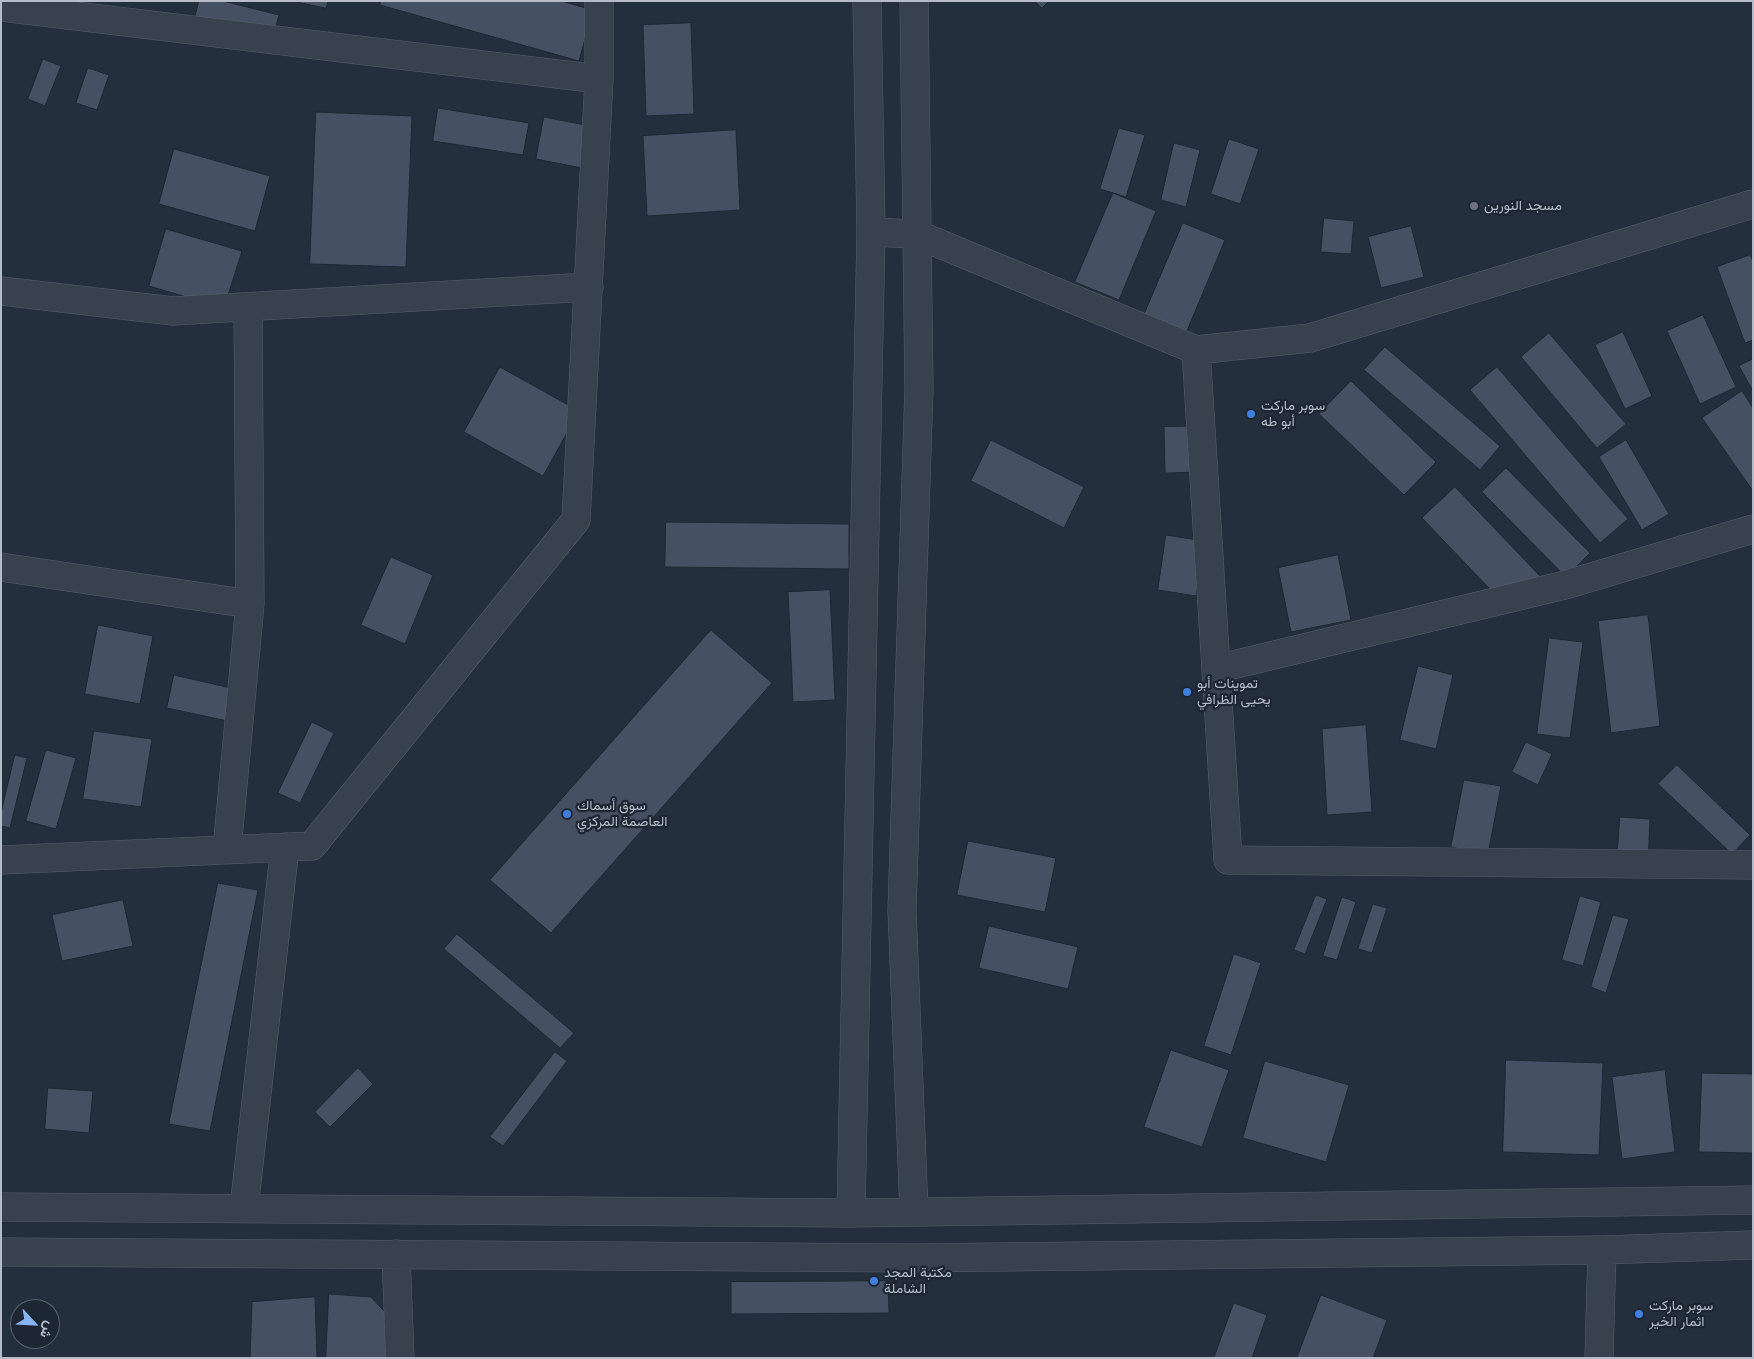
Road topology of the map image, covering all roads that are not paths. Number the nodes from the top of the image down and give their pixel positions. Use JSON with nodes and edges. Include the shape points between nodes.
{"nodes":[{"id":1,"x":599,"y":1,"type":"edge"},
{"id":2,"x":867,"y":1,"type":"edge"},
{"id":3,"x":914,"y":1,"type":"edge"},
{"id":4,"x":1,"y":6,"type":"edge"},
{"id":5,"x":599,"y":79,"type":"junction"},
{"id":6,"x":1753,"y":204,"type":"edge"},
{"id":7,"x":871,"y":232,"type":"junction"},
{"id":8,"x":916,"y":234,"type":"junction"},
{"id":9,"x":589,"y":287,"type":"junction"},
{"id":10,"x":1,"y":291,"type":"edge"},
{"id":11,"x":248,"y":306,"type":"junction"},
{"id":12,"x":1196,"y":350,"type":"junction"},
{"id":13,"x":1753,"y":529,"type":"edge"},
{"id":14,"x":1,"y":566,"type":"edge"},
{"id":15,"x":250,"y":604,"type":"junction"},
{"id":16,"x":1216,"y":669,"type":"junction"},
{"id":17,"x":285,"y":847,"type":"junction"},
{"id":18,"x":227,"y":850,"type":"junction"},
{"id":19,"x":1,"y":860,"type":"edge"},
{"id":20,"x":1753,"y":865,"type":"edge"},
{"id":21,"x":1753,"y":1200,"type":"edge"},
{"id":22,"x":1,"y":1207,"type":"edge"},
{"id":23,"x":244,"y":1208,"type":"junction"},
{"id":24,"x":914,"y":1212,"type":"junction"},
{"id":25,"x":851,"y":1213,"type":"junction"},
{"id":26,"x":1753,"y":1245,"type":"edge"},
{"id":27,"x":1602,"y":1250,"type":"junction"},
{"id":28,"x":1,"y":1252,"type":"edge"},
{"id":29,"x":396,"y":1254,"type":"junction"},
{"id":30,"x":400,"y":1358,"type":"edge"},
{"id":31,"x":1599,"y":1358,"type":"edge"}],
"edges":[{"from":1,"to":5,"type":"street"},
{"from":2,"to":7,"type":"street"},
{"from":3,"to":8,"type":"street"},
{"from":4,"to":5,"type":"street"},
{"from":5,"to":9,"type":"street"},
{"from":6,"to":12,"type":"street","via":[[1310,338]]},
{"from":7,"to":8,"type":"street"},
{"from":7,"to":25,"type":"street"},
{"from":8,"to":12,"type":"street"},
{"from":8,"to":24,"type":"street","via":[[919,388],[902,910]]},
{"from":9,"to":11,"type":"street"},
{"from":9,"to":17,"type":"street","via":[[576,520],[312,846]]},
{"from":10,"to":11,"type":"street","via":[[173,311]]},
{"from":11,"to":15,"type":"street"},
{"from":12,"to":16,"type":"street"},
{"from":13,"to":16,"type":"street","via":[[1566,585]]},
{"from":14,"to":15,"type":"street"},
{"from":15,"to":18,"type":"street"},
{"from":16,"to":20,"type":"street","via":[[1228,860]]},
{"from":17,"to":18,"type":"street"},
{"from":17,"to":23,"type":"street"},
{"from":18,"to":19,"type":"street"},
{"from":21,"to":24,"type":"street"},
{"from":22,"to":23,"type":"street"},
{"from":23,"to":25,"type":"street"},
{"from":24,"to":25,"type":"street"},
{"from":26,"to":27,"type":"street"},
{"from":27,"to":29,"type":"street","via":[[916,1258]]},
{"from":27,"to":31,"type":"street"},
{"from":28,"to":29,"type":"street"},
{"from":29,"to":30,"type":"street"}]}
